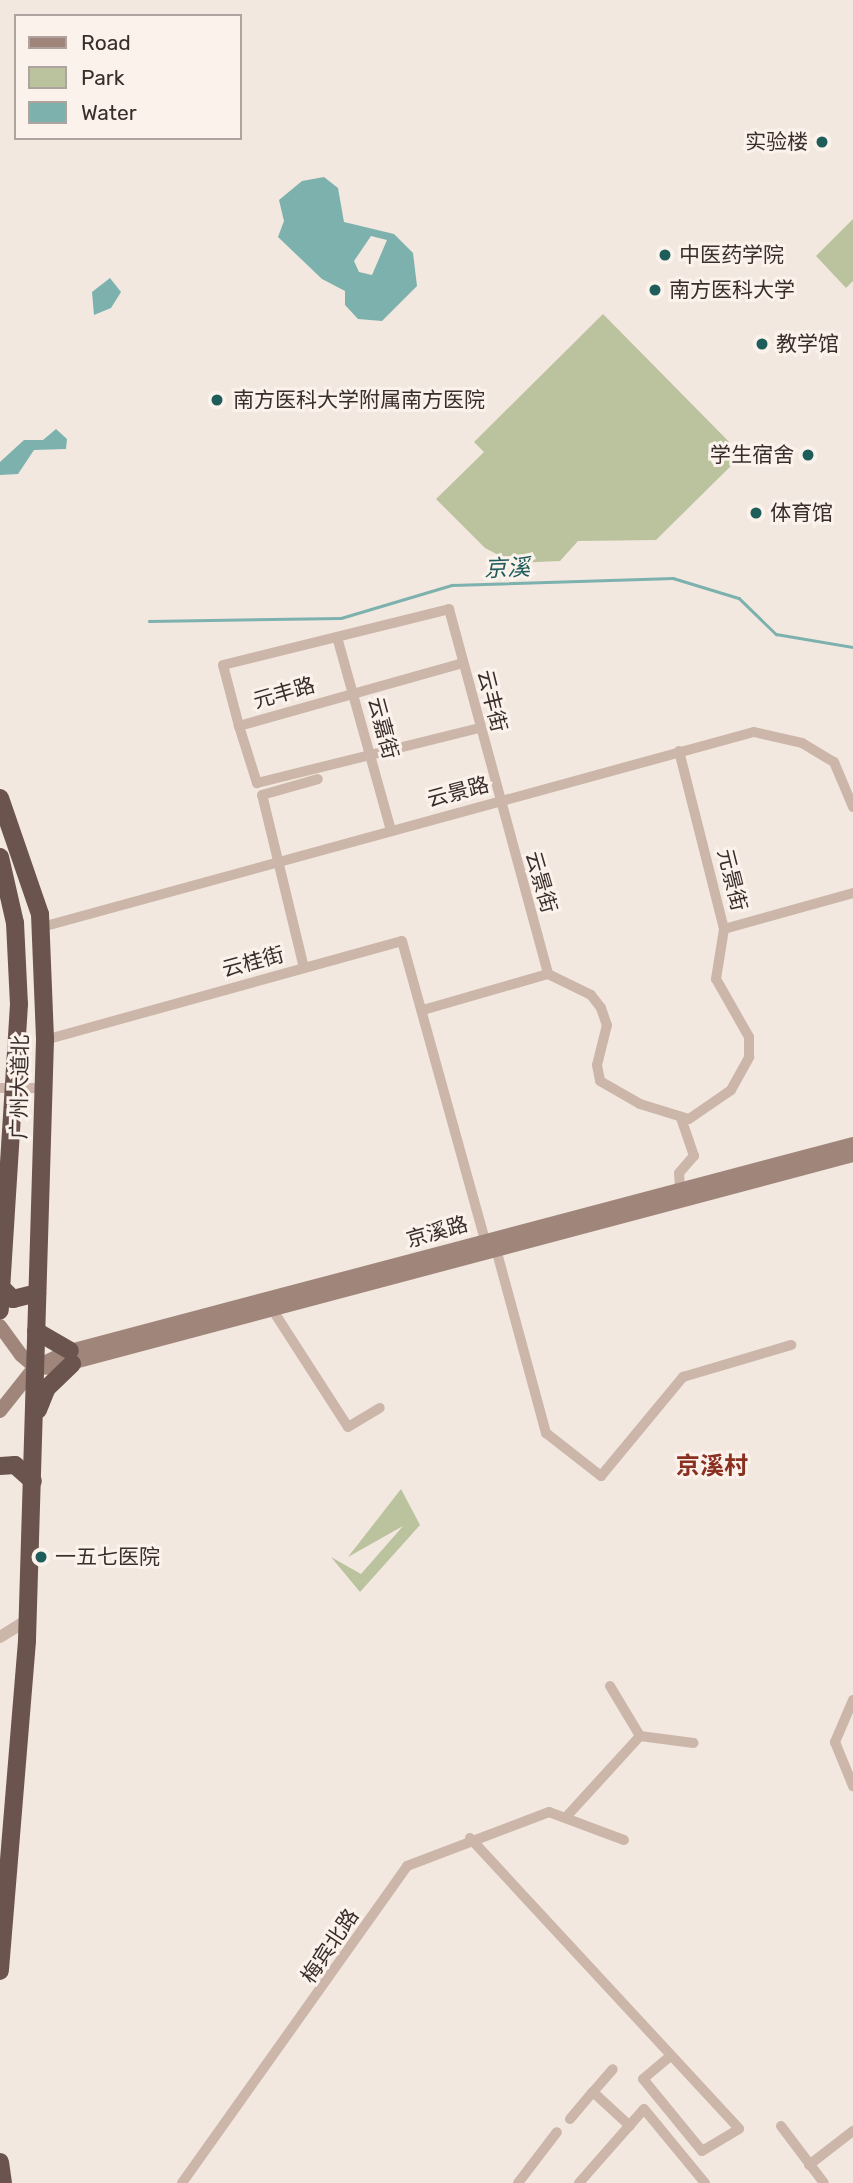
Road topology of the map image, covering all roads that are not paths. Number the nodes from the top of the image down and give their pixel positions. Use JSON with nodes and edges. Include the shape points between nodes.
{"nodes":[{"id":1,"x":449,"y":609,"type":"joint"},
{"id":2,"x":337,"y":637,"type":"junction"},
{"id":3,"x":463,"y":663,"type":"junction"},
{"id":4,"x":354,"y":694,"type":"junction"},
{"id":5,"x":239,"y":726,"type":"junction"},
{"id":6,"x":479,"y":728,"type":"junction"},
{"id":7,"x":679,"y":751,"type":"junction"},
{"id":8,"x":370,"y":754,"type":"junction"},
{"id":9,"x":318,"y":779,"type":"dead end"},
{"id":10,"x":0,"y":798,"type":"edge"},
{"id":11,"x":498,"y":801,"type":"junction"},
{"id":12,"x":853,"y":807,"type":"edge"},
{"id":13,"x":391,"y":831,"type":"junction"},
{"id":14,"x":0,"y":857,"type":"edge"},
{"id":15,"x":279,"y":862,"type":"junction"},
{"id":16,"x":853,"y":893,"type":"edge"},
{"id":17,"x":42,"y":928,"type":"junction"},
{"id":18,"x":724,"y":929,"type":"junction"},
{"id":19,"x":304,"y":968,"type":"junction"},
{"id":20,"x":548,"y":974,"type":"junction"},
{"id":21,"x":423,"y":1010,"type":"junction"},
{"id":22,"x":45,"y":1040,"type":"junction"},
{"id":23,"x":7,"y":1088,"type":"edge"},
{"id":24,"x":44,"y":1088,"type":"junction"},
{"id":25,"x":681,"y":1118,"type":"junction"},
{"id":26,"x":853,"y":1143,"type":"edge"},
{"id":27,"x":853,"y":1155,"type":"edge"},
{"id":28,"x":680,"y":1190,"type":"junction"},
{"id":29,"x":490,"y":1245,"type":"junction"},
{"id":30,"x":1,"y":1287,"type":"edge"},
{"id":31,"x":37,"y":1293,"type":"junction"},
{"id":32,"x":272,"y":1309,"type":"junction"},
{"id":33,"x":0,"y":1310,"type":"edge"},
{"id":34,"x":0,"y":1326,"type":"edge"},
{"id":35,"x":36,"y":1331,"type":"junction"},
{"id":36,"x":791,"y":1345,"type":"dead end"},
{"id":37,"x":71,"y":1357,"type":"junction"},
{"id":38,"x":35,"y":1367,"type":"junction"},
{"id":39,"x":380,"y":1409,"type":"dead end"},
{"id":40,"x":0,"y":1411,"type":"edge"},
{"id":41,"x":33,"y":1427,"type":"junction"},
{"id":42,"x":0,"y":1466,"type":"edge"},
{"id":43,"x":33,"y":1481,"type":"junction"},
{"id":44,"x":27,"y":1620,"type":"junction"},
{"id":45,"x":0,"y":1637,"type":"edge"},
{"id":46,"x":610,"y":1686,"type":"dead end"},
{"id":47,"x":853,"y":1700,"type":"edge"},
{"id":48,"x":640,"y":1736,"type":"junction"},
{"id":49,"x":694,"y":1743,"type":"dead end"},
{"id":50,"x":853,"y":1786,"type":"edge"},
{"id":51,"x":567,"y":1816,"type":"junction"},
{"id":52,"x":470,"y":1838,"type":"junction"},
{"id":53,"x":624,"y":1840,"type":"dead end"},
{"id":54,"x":0,"y":1971,"type":"edge"},
{"id":55,"x":669,"y":2056,"type":"junction"},
{"id":56,"x":613,"y":2069,"type":"dead end"},
{"id":57,"x":593,"y":2092,"type":"junction"},
{"id":58,"x":570,"y":2119,"type":"dead end"},
{"id":59,"x":629,"y":2126,"type":"junction"},
{"id":60,"x":781,"y":2126,"type":"dead end"},
{"id":61,"x":853,"y":2131,"type":"edge"},
{"id":62,"x":557,"y":2132,"type":"dead end"},
{"id":63,"x":0,"y":2162,"type":"edge"},
{"id":64,"x":809,"y":2165,"type":"junction"},
{"id":65,"x":3,"y":2183,"type":"edge"},
{"id":66,"x":182,"y":2183,"type":"edge"},
{"id":67,"x":518,"y":2183,"type":"edge"},
{"id":68,"x":579,"y":2183,"type":"edge"},
{"id":69,"x":705,"y":2183,"type":"edge"},
{"id":70,"x":824,"y":2183,"type":"edge"}],
"edges":[{"from":1,"to":2,"type":"street","name":"元丰路"},
{"from":1,"to":3,"type":"street","name":"云丰街"},
{"from":2,"to":4,"type":"street","name":"云嘉街"},
{"from":2,"to":5,"type":"street","name":"元丰路","via":[[223,665]]},
{"from":3,"to":4,"type":"street","name":"元丰路"},
{"from":3,"to":6,"type":"street","name":"云丰街"},
{"from":4,"to":5,"type":"street","name":"元丰路"},
{"from":4,"to":8,"type":"street","name":"云嘉街"},
{"from":5,"to":8,"type":"street","via":[[257,783]]},
{"from":6,"to":8,"type":"street"},
{"from":6,"to":11,"type":"street","name":"云丰街"},
{"from":7,"to":11,"type":"street","name":"云景路"},
{"from":7,"to":12,"type":"street","name":"云景路","via":[[754,732],[779,735],[834,762]]},
{"from":7,"to":18,"type":"street","name":"元景街"},
{"from":8,"to":13,"type":"street","name":"云嘉街"},
{"from":9,"to":15,"type":"street","via":[[262,795]]},
{"from":10,"to":17,"type":"highway","name":"广州大道北","via":[[31,877]]},
{"from":11,"to":13,"type":"street","name":"云景路"},
{"from":11,"to":20,"type":"street","name":"云景街"},
{"from":13,"to":15,"type":"street","name":"云景路"},
{"from":14,"to":23,"type":"highway","name":"广州大道北","via":[[18,959]]},
{"from":15,"to":17,"type":"street","name":"云景路"},
{"from":15,"to":19,"type":"street"},
{"from":16,"to":18,"type":"street","name":"元景街"},
{"from":17,"to":22,"type":"highway","name":"广州大道北"},
{"from":18,"to":25,"type":"street","via":[[716,979],[749,1037],[749,1057],[715,1105]]},
{"from":19,"to":21,"type":"street","name":"云桂街","via":[[402,941]]},
{"from":19,"to":22,"type":"street","name":"云桂街"},
{"from":20,"to":21,"type":"street"},
{"from":20,"to":25,"type":"street","via":[[591,995],[601,1008],[607,1025],[597,1065],[600,1081],[610,1091]]},
{"from":21,"to":29,"type":"street","name":"云桂街"},
{"from":22,"to":24,"type":"highway","name":"广州大道北"},
{"from":23,"to":24,"type":"street"},
{"from":23,"to":30,"type":"highway","name":"广州大道北"},
{"from":24,"to":31,"type":"highway","name":"广州大道北"},
{"from":25,"to":28,"type":"street","via":[[694,1156],[679,1173]]},
{"from":26,"to":28,"type":"main road","name":"京溪路"},
{"from":27,"to":29,"type":"main road","name":"京溪路"},
{"from":28,"to":29,"type":"main road","name":"京溪路"},
{"from":29,"to":32,"type":"main road","name":"京溪路"},
{"from":29,"to":36,"type":"street","name":"云桂街","via":[[546,1433],[601,1476],[683,1377]]},
{"from":29,"to":37,"type":"main road","name":"京溪路"},
{"from":30,"to":31,"type":"highway","via":[[13,1299]]},
{"from":30,"to":33,"type":"highway","name":"广州大道北"},
{"from":31,"to":35,"type":"highway","name":"广州大道北"},
{"from":32,"to":37,"type":"main road","name":"京溪路"},
{"from":32,"to":39,"type":"street","via":[[348,1427]]},
{"from":34,"to":38,"type":"main road"},
{"from":35,"to":37,"type":"highway"},
{"from":35,"to":38,"type":"highway","name":"广州大道北"},
{"from":37,"to":38,"type":"main road","name":"京溪路"},
{"from":37,"to":41,"type":"highway","via":[[47,1388]]},
{"from":38,"to":40,"type":"main road","name":"京溪路"},
{"from":38,"to":41,"type":"highway","name":"广州大道北"},
{"from":41,"to":43,"type":"highway","name":"广州大道北"},
{"from":42,"to":43,"type":"highway","via":[[15,1465]]},
{"from":43,"to":44,"type":"highway","name":"广州大道北"},
{"from":44,"to":45,"type":"street"},
{"from":44,"to":54,"type":"highway","name":"广州大道北"},
{"from":46,"to":48,"type":"street"},
{"from":47,"to":50,"type":"street","via":[[835,1742]]},
{"from":48,"to":49,"type":"street"},
{"from":48,"to":51,"type":"street"},
{"from":51,"to":52,"type":"street","name":"梅宾北路","via":[[550,1812]]},
{"from":51,"to":53,"type":"street"},
{"from":52,"to":55,"type":"street"},
{"from":52,"to":66,"type":"street","name":"梅宾北路","via":[[407,1866]]},
{"from":55,"to":55,"type":"street","via":[[739,2129],[702,2151],[643,2079]]},
{"from":56,"to":57,"type":"street"},
{"from":57,"to":58,"type":"street"},
{"from":57,"to":59,"type":"street"},
{"from":59,"to":68,"type":"street"},
{"from":59,"to":69,"type":"street","via":[[645,2109]]},
{"from":60,"to":64,"type":"street"},
{"from":61,"to":64,"type":"street"},
{"from":62,"to":67,"type":"street"},
{"from":63,"to":65,"type":"highway"},
{"from":64,"to":70,"type":"street"}]}
